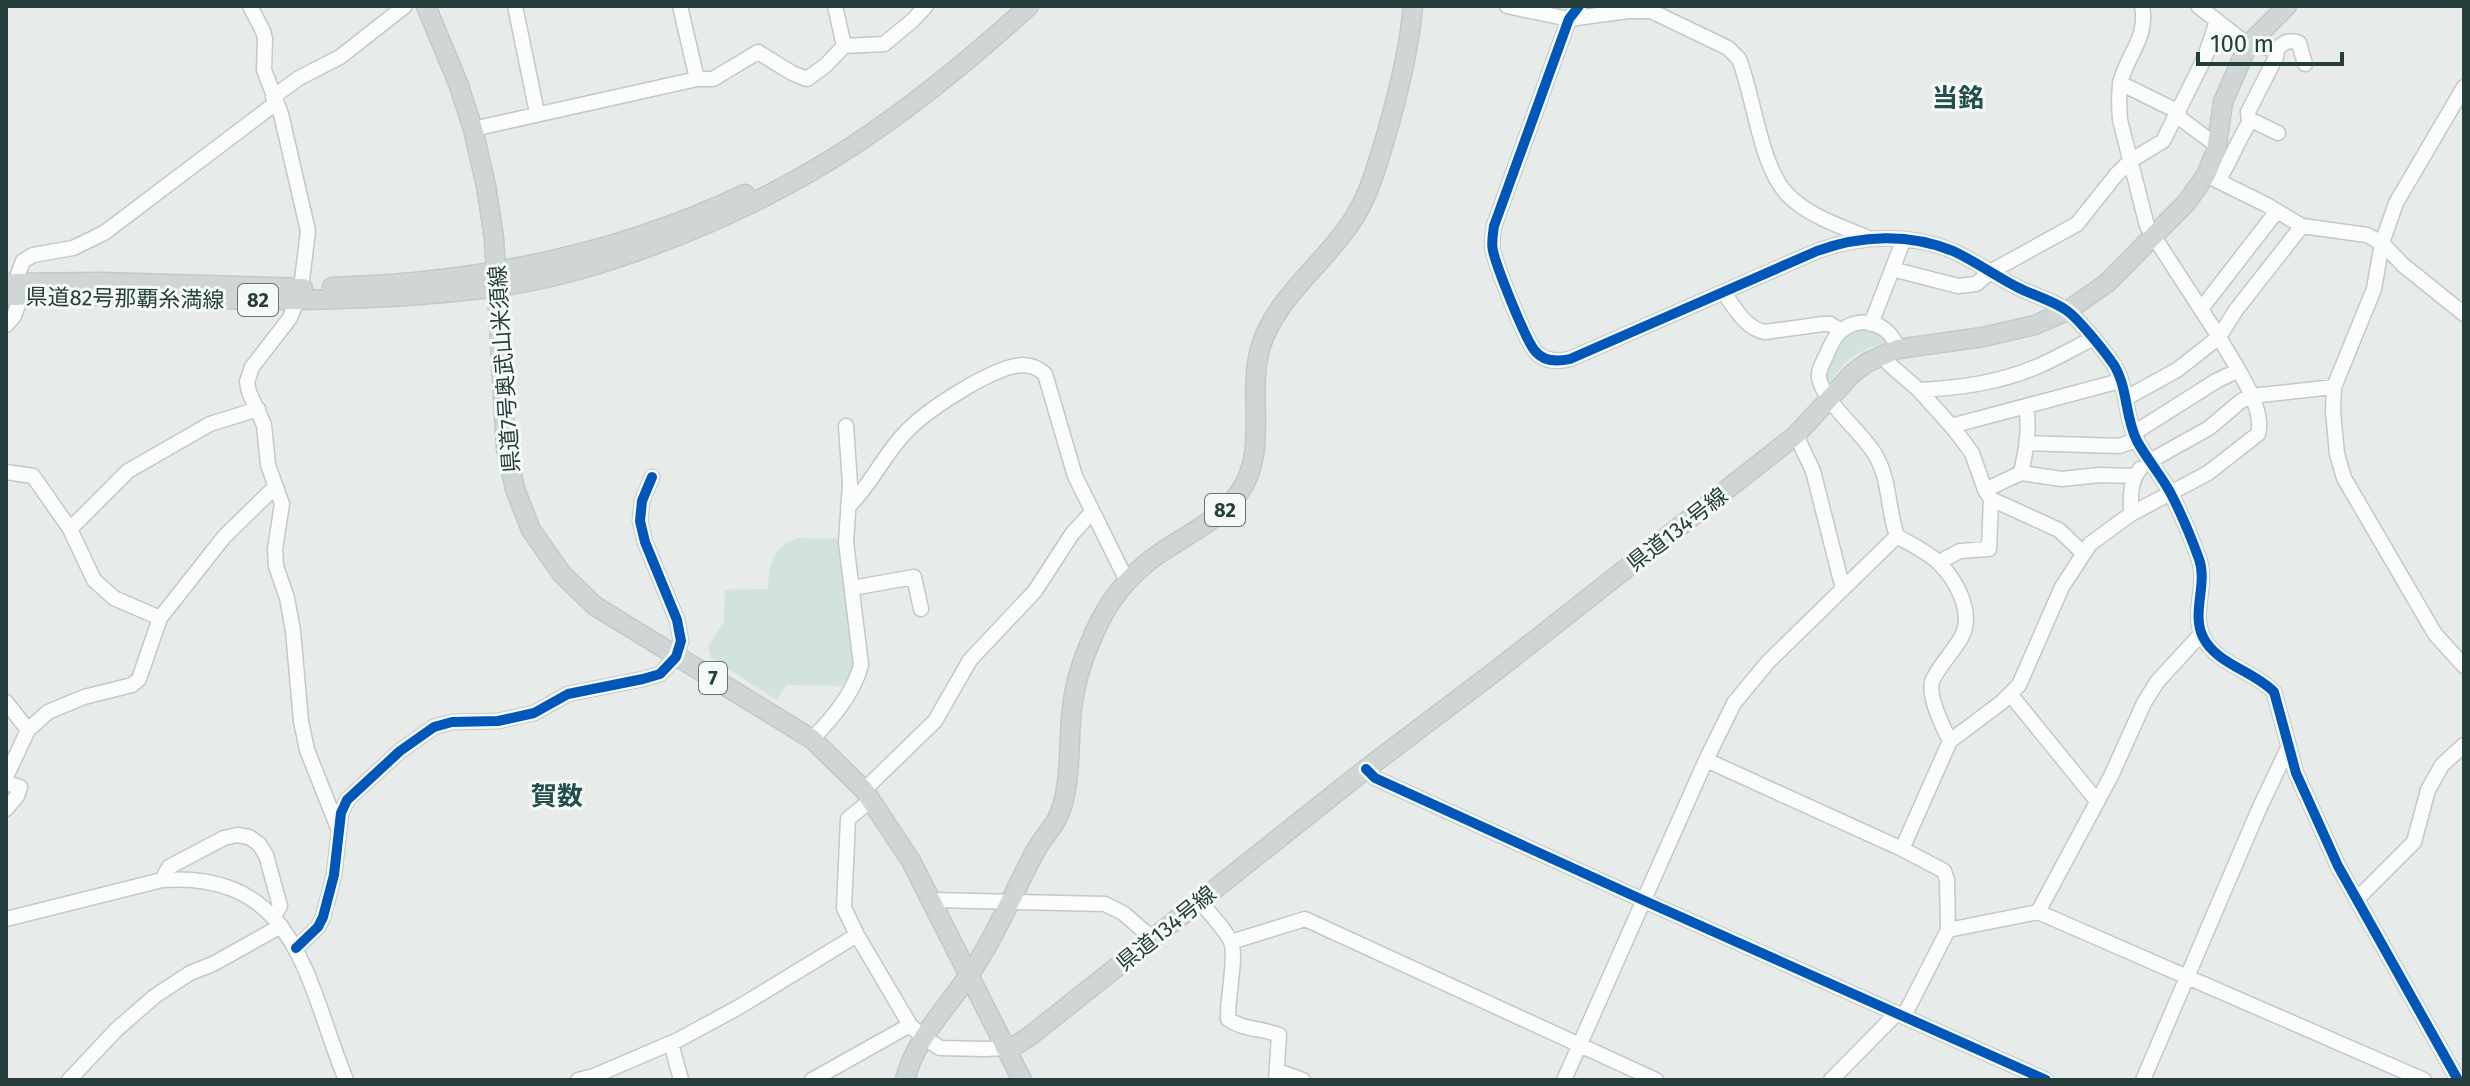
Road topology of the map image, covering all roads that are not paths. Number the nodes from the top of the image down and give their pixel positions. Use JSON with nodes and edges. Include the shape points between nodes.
{"nodes":[{"id":1,"x":250,"y":6,"type":"edge"},
{"id":2,"x":405,"y":6,"type":"edge"},
{"id":3,"x":426,"y":6,"type":"edge"},
{"id":4,"x":515,"y":6,"type":"edge"},
{"id":5,"x":680,"y":6,"type":"edge"},
{"id":6,"x":835,"y":6,"type":"edge"},
{"id":7,"x":926,"y":6,"type":"edge"},
{"id":8,"x":1011,"y":6,"type":"edge"},
{"id":9,"x":1413,"y":6,"type":"edge"},
{"id":10,"x":1507,"y":6,"type":"edge"},
{"id":11,"x":1579,"y":6,"type":"edge"},
{"id":12,"x":2142,"y":6,"type":"edge"},
{"id":13,"x":2198,"y":6,"type":"edge"},
{"id":14,"x":2287,"y":6,"type":"edge"},
{"id":15,"x":1035,"y":7,"type":"edge"},
{"id":16,"x":1569,"y":19,"type":"junction"},
{"id":17,"x":2217,"y":21,"type":"junction"},
{"id":18,"x":2250,"y":43,"type":"junction"},
{"id":19,"x":844,"y":46,"type":"junction"},
{"id":20,"x":2277,"y":49,"type":"junction"},
{"id":21,"x":2305,"y":64,"type":"dead end"},
{"id":22,"x":697,"y":79,"type":"junction"},
{"id":23,"x":2120,"y":83,"type":"junction"},
{"id":24,"x":2464,"y":87,"type":"edge"},
{"id":25,"x":274,"y":100,"type":"junction"},
{"id":26,"x":537,"y":113,"type":"junction"},
{"id":27,"x":2178,"y":114,"type":"junction"},
{"id":28,"x":2249,"y":119,"type":"junction"},
{"id":29,"x":473,"y":129,"type":"junction"},
{"id":30,"x":2278,"y":133,"type":"dead end"},
{"id":31,"x":2216,"y":145,"type":"junction"},
{"id":32,"x":2130,"y":161,"type":"junction"},
{"id":33,"x":2212,"y":178,"type":"junction"},
{"id":34,"x":2277,"y":211,"type":"junction"},
{"id":35,"x":2302,"y":226,"type":"junction"},
{"id":36,"x":2155,"y":236,"type":"junction"},
{"id":37,"x":1868,"y":238,"type":"junction"},
{"id":38,"x":1904,"y":239,"type":"junction"},
{"id":39,"x":2382,"y":243,"type":"junction"},
{"id":40,"x":1892,"y":269,"type":"junction"},
{"id":41,"x":1990,"y":272,"type":"junction"},
{"id":42,"x":497,"y":280,"type":"junction"},
{"id":43,"x":12,"y":290,"type":"edge"},
{"id":44,"x":1724,"y":293,"type":"junction"},
{"id":45,"x":299,"y":294,"type":"junction"},
{"id":46,"x":2201,"y":309,"type":"junction"},
{"id":47,"x":2067,"y":311,"type":"junction"},
{"id":48,"x":2464,"y":314,"type":"edge"},
{"id":49,"x":1871,"y":324,"type":"junction"},
{"id":50,"x":6,"y":325,"type":"edge"},
{"id":51,"x":1841,"y":331,"type":"junction"},
{"id":52,"x":2219,"y":337,"type":"junction"},
{"id":53,"x":2092,"y":339,"type":"junction"},
{"id":54,"x":1890,"y":352,"type":"junction"},
{"id":55,"x":2237,"y":371,"type":"junction"},
{"id":56,"x":2120,"y":381,"type":"junction"},
{"id":57,"x":2334,"y":387,"type":"junction"},
{"id":58,"x":1919,"y":390,"type":"junction"},
{"id":59,"x":2251,"y":396,"type":"junction"},
{"id":60,"x":1830,"y":398,"type":"junction"},
{"id":61,"x":2126,"y":398,"type":"junction"},
{"id":62,"x":2026,"y":406,"type":"junction"},
{"id":63,"x":258,"y":409,"type":"junction"},
{"id":64,"x":846,"y":426,"type":"dead end"},
{"id":65,"x":1951,"y":426,"type":"junction"},
{"id":66,"x":1796,"y":435,"type":"junction"},
{"id":67,"x":2136,"y":437,"type":"junction"},
{"id":68,"x":2028,"y":443,"type":"junction"},
{"id":69,"x":2149,"y":460,"type":"junction"},
{"id":70,"x":6,"y":472,"type":"edge"},
{"id":71,"x":2021,"y":473,"type":"junction"},
{"id":72,"x":2134,"y":476,"type":"junction"},
{"id":73,"x":652,"y":477,"type":"dead end"},
{"id":74,"x":274,"y":488,"type":"junction"},
{"id":75,"x":2170,"y":493,"type":"junction"},
{"id":76,"x":1988,"y":494,"type":"junction"},
{"id":77,"x":848,"y":507,"type":"junction"},
{"id":78,"x":1092,"y":512,"type":"junction"},
{"id":79,"x":2131,"y":514,"type":"junction"},
{"id":80,"x":70,"y":529,"type":"junction"},
{"id":81,"x":1897,"y":536,"type":"junction"},
{"id":82,"x":2083,"y":553,"type":"junction"},
{"id":83,"x":1939,"y":562,"type":"junction"},
{"id":84,"x":1127,"y":581,"type":"junction"},
{"id":85,"x":852,"y":588,"type":"junction"},
{"id":86,"x":1843,"y":589,"type":"junction"},
{"id":87,"x":921,"y":609,"type":"dead end"},
{"id":88,"x":160,"y":618,"type":"junction"},
{"id":89,"x":2201,"y":634,"type":"junction"},
{"id":90,"x":676,"y":657,"type":"junction"},
{"id":91,"x":2464,"y":666,"type":"edge"},
{"id":92,"x":2010,"y":694,"type":"junction"},
{"id":93,"x":6,"y":702,"type":"edge"},
{"id":94,"x":28,"y":730,"type":"junction"},
{"id":95,"x":812,"y":739,"type":"junction"},
{"id":96,"x":1950,"y":741,"type":"junction"},
{"id":97,"x":2464,"y":745,"type":"edge"},
{"id":98,"x":2289,"y":746,"type":"junction"},
{"id":99,"x":1706,"y":760,"type":"junction"},
{"id":100,"x":1366,"y":769,"type":"junction"},
{"id":101,"x":6,"y":777,"type":"edge"},
{"id":102,"x":6,"y":783,"type":"edge"},
{"id":103,"x":868,"y":795,"type":"junction"},
{"id":104,"x":2097,"y":801,"type":"junction"},
{"id":105,"x":6,"y":809,"type":"edge"},
{"id":106,"x":340,"y":833,"type":"junction"},
{"id":107,"x":1902,"y":849,"type":"junction"},
{"id":108,"x":162,"y":880,"type":"junction"},
{"id":109,"x":2357,"y":899,"type":"junction"},
{"id":110,"x":932,"y":900,"type":"junction"},
{"id":111,"x":1011,"y":901,"type":"junction"},
{"id":112,"x":1200,"y":901,"type":"junction"},
{"id":113,"x":1645,"y":901,"type":"junction"},
{"id":114,"x":2038,"y":912,"type":"junction"},
{"id":115,"x":6,"y":919,"type":"edge"},
{"id":116,"x":277,"y":921,"type":"junction"},
{"id":117,"x":1948,"y":930,"type":"junction"},
{"id":118,"x":857,"y":935,"type":"junction"},
{"id":119,"x":1153,"y":939,"type":"junction"},
{"id":120,"x":1231,"y":942,"type":"junction"},
{"id":121,"x":296,"y":948,"type":"junction"},
{"id":122,"x":969,"y":975,"type":"junction"},
{"id":123,"x":2187,"y":977,"type":"junction"},
{"id":124,"x":1900,"y":1015,"type":"junction"},
{"id":125,"x":916,"y":1031,"type":"junction"},
{"id":126,"x":671,"y":1043,"type":"junction"},
{"id":127,"x":1579,"y":1045,"type":"junction"},
{"id":128,"x":1005,"y":1048,"type":"junction"},
{"id":129,"x":1277,"y":1075,"type":"edge"},
{"id":130,"x":69,"y":1080,"type":"edge"},
{"id":131,"x":346,"y":1080,"type":"edge"},
{"id":132,"x":578,"y":1080,"type":"edge"},
{"id":133,"x":681,"y":1080,"type":"edge"},
{"id":134,"x":812,"y":1080,"type":"edge"},
{"id":135,"x":905,"y":1080,"type":"edge"},
{"id":136,"x":1022,"y":1080,"type":"edge"},
{"id":137,"x":1303,"y":1080,"type":"edge"},
{"id":138,"x":1564,"y":1080,"type":"edge"},
{"id":139,"x":1656,"y":1080,"type":"edge"},
{"id":140,"x":1831,"y":1080,"type":"edge"},
{"id":141,"x":2046,"y":1080,"type":"edge"},
{"id":142,"x":2143,"y":1080,"type":"edge"},
{"id":143,"x":2424,"y":1080,"type":"edge"},
{"id":144,"x":2458,"y":1080,"type":"edge"}],
"edges":[{"from":1,"to":25,"type":"street","via":[[263,31],[264,70]]},
{"from":2,"to":25,"type":"street"},
{"from":3,"to":29,"type":"main road","name":"県道7号奥武山米須線","number":"7"},
{"from":4,"to":26,"type":"street"},
{"from":5,"to":22,"type":"street"},
{"from":6,"to":19,"type":"street"},
{"from":7,"to":19,"type":"street","via":[[884,44]]},
{"from":8,"to":42,"type":"main road","name":"県道82号那覇糸満線","number":"82","via":[[900,100],[763,185],[645,234]]},
{"from":9,"to":84,"type":"main road","number":"82","via":[[1405,71],[1368,192],[1349,226],[1282,305],[1266,332],[1256,365],[1255,446],[1248,477],[1224,511]]},
{"from":10,"to":16,"type":"street"},
{"from":11,"to":16,"type":"street"},
{"from":12,"to":23,"type":"street","via":[[2143,32]]},
{"from":13,"to":17,"type":"street"},
{"from":14,"to":18,"type":"main road","name":"県道134号線"},
{"from":15,"to":42,"type":"main road","name":"県道82号那覇糸満線","number":"82","via":[[920,100],[782,190],[626,256],[549,277]]},
{"from":16,"to":37,"type":"street","via":[[1651,11],[1734,53],[1768,159],[1785,192],[1804,208]]},
{"from":16,"to":44,"type":"street","via":[[1492,237],[1499,269],[1531,345],[1547,360],[1570,359]]},
{"from":17,"to":18,"type":"street"},
{"from":17,"to":27,"type":"street"},
{"from":18,"to":20,"type":"street"},
{"from":18,"to":31,"type":"main road","name":"県道134号線","via":[[2223,102]]},
{"from":19,"to":22,"type":"street","via":[[807,79],[758,52],[713,79]]},
{"from":20,"to":21,"type":"street","via":[[2284,42],[2299,43]]},
{"from":20,"to":28,"type":"street"},
{"from":22,"to":26,"type":"street"},
{"from":23,"to":27,"type":"street"},
{"from":23,"to":32,"type":"street","via":[[2120,120]]},
{"from":24,"to":39,"type":"street","via":[[2396,203]]},
{"from":25,"to":43,"type":"street","via":[[104,233],[73,248],[27,258]]},
{"from":25,"to":45,"type":"street","via":[[308,231]]},
{"from":26,"to":29,"type":"street"},
{"from":27,"to":31,"type":"street"},
{"from":27,"to":32,"type":"street","via":[[2163,141]]},
{"from":28,"to":30,"type":"street"},
{"from":28,"to":33,"type":"street","via":[[2228,164]]},
{"from":29,"to":42,"type":"main road","name":"県道7号奥武山米須線","number":"7","via":[[490,207]]},
{"from":31,"to":33,"type":"main road","name":"県道134号線"},
{"from":32,"to":36,"type":"street","via":[[2143,217]]},
{"from":32,"to":41,"type":"street","via":[[2077,224]]},
{"from":33,"to":34,"type":"street"},
{"from":33,"to":36,"type":"main road","name":"県道134号線"},
{"from":34,"to":35,"type":"street"},
{"from":34,"to":46,"type":"street"},
{"from":35,"to":39,"type":"street","via":[[2367,235]]},
{"from":35,"to":52,"type":"street"},
{"from":36,"to":46,"type":"street"},
{"from":36,"to":47,"type":"main road","name":"県道134号線","via":[[2107,283]]},
{"from":37,"to":38,"type":"street"},
{"from":37,"to":44,"type":"street","via":[[1817,251]]},
{"from":38,"to":40,"type":"street"},
{"from":38,"to":41,"type":"street","via":[[1954,252]]},
{"from":39,"to":48,"type":"street"},
{"from":39,"to":57,"type":"street","via":[[2374,289]]},
{"from":40,"to":41,"type":"street","via":[[1958,286],[1976,284]]},
{"from":40,"to":49,"type":"street"},
{"from":41,"to":47,"type":"street"},
{"from":42,"to":45,"type":"main road","name":"県道82号那覇糸満線","number":"82"},
{"from":42,"to":90,"type":"main road","name":"県道7号奥武山米須線","number":"7","via":[[507,459],[531,530],[584,598]]},
{"from":43,"to":45,"type":"main road","name":"県道82号那覇糸満線","number":"82"},
{"from":43,"to":50,"type":"street","via":[[14,316]]},
{"from":44,"to":51,"type":"street","via":[[1758,331],[1823,324]]},
{"from":45,"to":63,"type":"street","via":[[290,318],[248,374]]},
{"from":46,"to":52,"type":"street"},
{"from":47,"to":53,"type":"street"},
{"from":47,"to":54,"type":"main road","name":"県道134号線","via":[[2002,334]]},
{"from":49,"to":51,"type":"street"},
{"from":49,"to":54,"type":"street","via":[[1892,335]]},
{"from":51,"to":60,"type":"street","via":[[1819,374]]},
{"from":52,"to":55,"type":"street"},
{"from":52,"to":61,"type":"street","via":[[2177,370]]},
{"from":53,"to":56,"type":"street"},
{"from":53,"to":58,"type":"street","via":[[2002,379]]},
{"from":54,"to":58,"type":"street","via":[[1889,364]]},
{"from":54,"to":60,"type":"main road","name":"県道134号線","via":[[1853,373]]},
{"from":55,"to":59,"type":"street"},
{"from":55,"to":67,"type":"street"},
{"from":56,"to":61,"type":"street"},
{"from":56,"to":62,"type":"street"},
{"from":57,"to":59,"type":"street"},
{"from":57,"to":91,"type":"street","via":[[2337,454],[2344,478],[2435,634]]},
{"from":58,"to":65,"type":"street"},
{"from":59,"to":69,"type":"street","via":[[2209,428]]},
{"from":59,"to":75,"type":"street","via":[[2260,420],[2258,434],[2208,473]]},
{"from":60,"to":66,"type":"main road","name":"県道134号線"},
{"from":60,"to":81,"type":"street","via":[[1877,457]]},
{"from":61,"to":67,"type":"street"},
{"from":62,"to":65,"type":"street"},
{"from":62,"to":68,"type":"street"},
{"from":63,"to":74,"type":"street"},
{"from":63,"to":80,"type":"street","via":[[210,424],[128,471]]},
{"from":64,"to":77,"type":"street"},
{"from":65,"to":76,"type":"street","via":[[1972,453]]},
{"from":66,"to":86,"type":"street","via":[[1813,471]]},
{"from":66,"to":100,"type":"main road","name":"県道134号線"},
{"from":67,"to":68,"type":"street","via":[[2119,446]]},
{"from":67,"to":69,"type":"street"},
{"from":68,"to":71,"type":"street"},
{"from":69,"to":72,"type":"street"},
{"from":69,"to":75,"type":"street"},
{"from":70,"to":80,"type":"street","via":[[33,476]]},
{"from":71,"to":72,"type":"street","via":[[2062,479]]},
{"from":71,"to":76,"type":"street"},
{"from":72,"to":79,"type":"street"},
{"from":73,"to":90,"type":"street","via":[[640,521],[677,620],[681,641]]},
{"from":74,"to":88,"type":"street","via":[[224,537]]},
{"from":74,"to":106,"type":"street","via":[[282,504],[276,566],[293,631],[301,721]]},
{"from":75,"to":79,"type":"street"},
{"from":75,"to":89,"type":"street","via":[[2202,571]]},
{"from":76,"to":82,"type":"street","via":[[2059,530]]},
{"from":76,"to":83,"type":"street","via":[[1989,549],[1960,551]]},
{"from":77,"to":78,"type":"street","via":[[917,421],[991,374],[1026,365],[1045,374],[1069,458]]},
{"from":77,"to":85,"type":"street"},
{"from":78,"to":84,"type":"street"},
{"from":78,"to":103,"type":"street","via":[[1035,591],[970,660],[935,721]]},
{"from":79,"to":82,"type":"street"},
{"from":80,"to":88,"type":"street","via":[[94,580],[114,598]]},
{"from":81,"to":83,"type":"street"},
{"from":81,"to":86,"type":"street"},
{"from":82,"to":92,"type":"street","via":[[2062,587],[2026,672]]},
{"from":83,"to":96,"type":"street","via":[[1960,593],[1966,625],[1932,682],[1931,695]]},
{"from":84,"to":111,"type":"main road","number":"82","via":[[1101,618],[1078,677],[1061,809]]},
{"from":85,"to":87,"type":"street","via":[[914,577]]},
{"from":85,"to":95,"type":"street","via":[[859,676]]},
{"from":86,"to":99,"type":"street","via":[[1734,703]]},
{"from":88,"to":94,"type":"street","via":[[139,679],[132,685],[48,712]]},
{"from":89,"to":98,"type":"street","via":[[2218,654],[2274,692]]},
{"from":89,"to":104,"type":"street","via":[[2157,682]]},
{"from":90,"to":95,"type":"main road","name":"県道7号奥武山米須線","number":"7"},
{"from":90,"to":106,"type":"street","via":[[660,674],[568,694],[534,713],[434,727],[347,800]]},
{"from":92,"to":96,"type":"street"},
{"from":92,"to":104,"type":"street"},
{"from":93,"to":94,"type":"street"},
{"from":94,"to":101,"type":"street"},
{"from":95,"to":103,"type":"main road","name":"県道7号奥武山米須線","number":"7"},
{"from":96,"to":107,"type":"street"},
{"from":97,"to":109,"type":"street","via":[[2435,776],[2414,842]]},
{"from":98,"to":109,"type":"street","via":[[2305,795]]},
{"from":98,"to":123,"type":"street"},
{"from":99,"to":107,"type":"street"},
{"from":99,"to":113,"type":"street"},
{"from":100,"to":112,"type":"main road","name":"県道134号線"},
{"from":100,"to":113,"type":"street","via":[[1375,778]]},
{"from":102,"to":105,"type":"street","via":[[20,787]]},
{"from":103,"to":110,"type":"main road","name":"県道7号奥武山米須線","number":"7"},
{"from":103,"to":118,"type":"street","via":[[848,819],[844,908]]},
{"from":104,"to":114,"type":"street"},
{"from":106,"to":121,"type":"street","via":[[323,917]]},
{"from":107,"to":117,"type":"street","via":[[1944,871]]},
{"from":108,"to":115,"type":"street"},
{"from":108,"to":116,"type":"street","via":[[225,886]]},
{"from":108,"to":116,"type":"street","via":[[169,867],[224,838],[249,837],[266,855],[280,906]]},
{"from":109,"to":144,"type":"street"},
{"from":110,"to":111,"type":"street"},
{"from":110,"to":122,"type":"main road","name":"県道7号奥武山米須線","number":"7"},
{"from":111,"to":119,"type":"street","via":[[1105,904]]},
{"from":111,"to":122,"type":"main road","number":"82"},
{"from":112,"to":119,"type":"main road","name":"県道134号線"},
{"from":112,"to":120,"type":"street"},
{"from":113,"to":124,"type":"street"},
{"from":113,"to":127,"type":"street"},
{"from":114,"to":117,"type":"street"},
{"from":114,"to":123,"type":"street"},
{"from":116,"to":121,"type":"street"},
{"from":116,"to":130,"type":"street","via":[[155,996]]},
{"from":117,"to":124,"type":"street"},
{"from":118,"to":125,"type":"street"},
{"from":118,"to":126,"type":"street"},
{"from":119,"to":128,"type":"main road","name":"県道134号線","via":[[1030,1036]]},
{"from":120,"to":127,"type":"street","via":[[1305,919]]},
{"from":120,"to":129,"type":"street","via":[[1228,1019],[1243,1028],[1279,1035]]},
{"from":121,"to":131,"type":"street"},
{"from":122,"to":125,"type":"main road"},
{"from":122,"to":128,"type":"main road","name":"県道7号奥武山米須線","number":"7"},
{"from":123,"to":142,"type":"street"},
{"from":123,"to":143,"type":"street"},
{"from":124,"to":140,"type":"street"},
{"from":124,"to":141,"type":"street"},
{"from":125,"to":128,"type":"street","via":[[940,1048]]},
{"from":125,"to":134,"type":"street"},
{"from":125,"to":135,"type":"main road"},
{"from":126,"to":132,"type":"street"},
{"from":126,"to":133,"type":"street"},
{"from":127,"to":138,"type":"street"},
{"from":127,"to":139,"type":"street"},
{"from":128,"to":136,"type":"main road","name":"県道7号奥武山米須線","number":"7"},
{"from":129,"to":137,"type":"street"}]}
